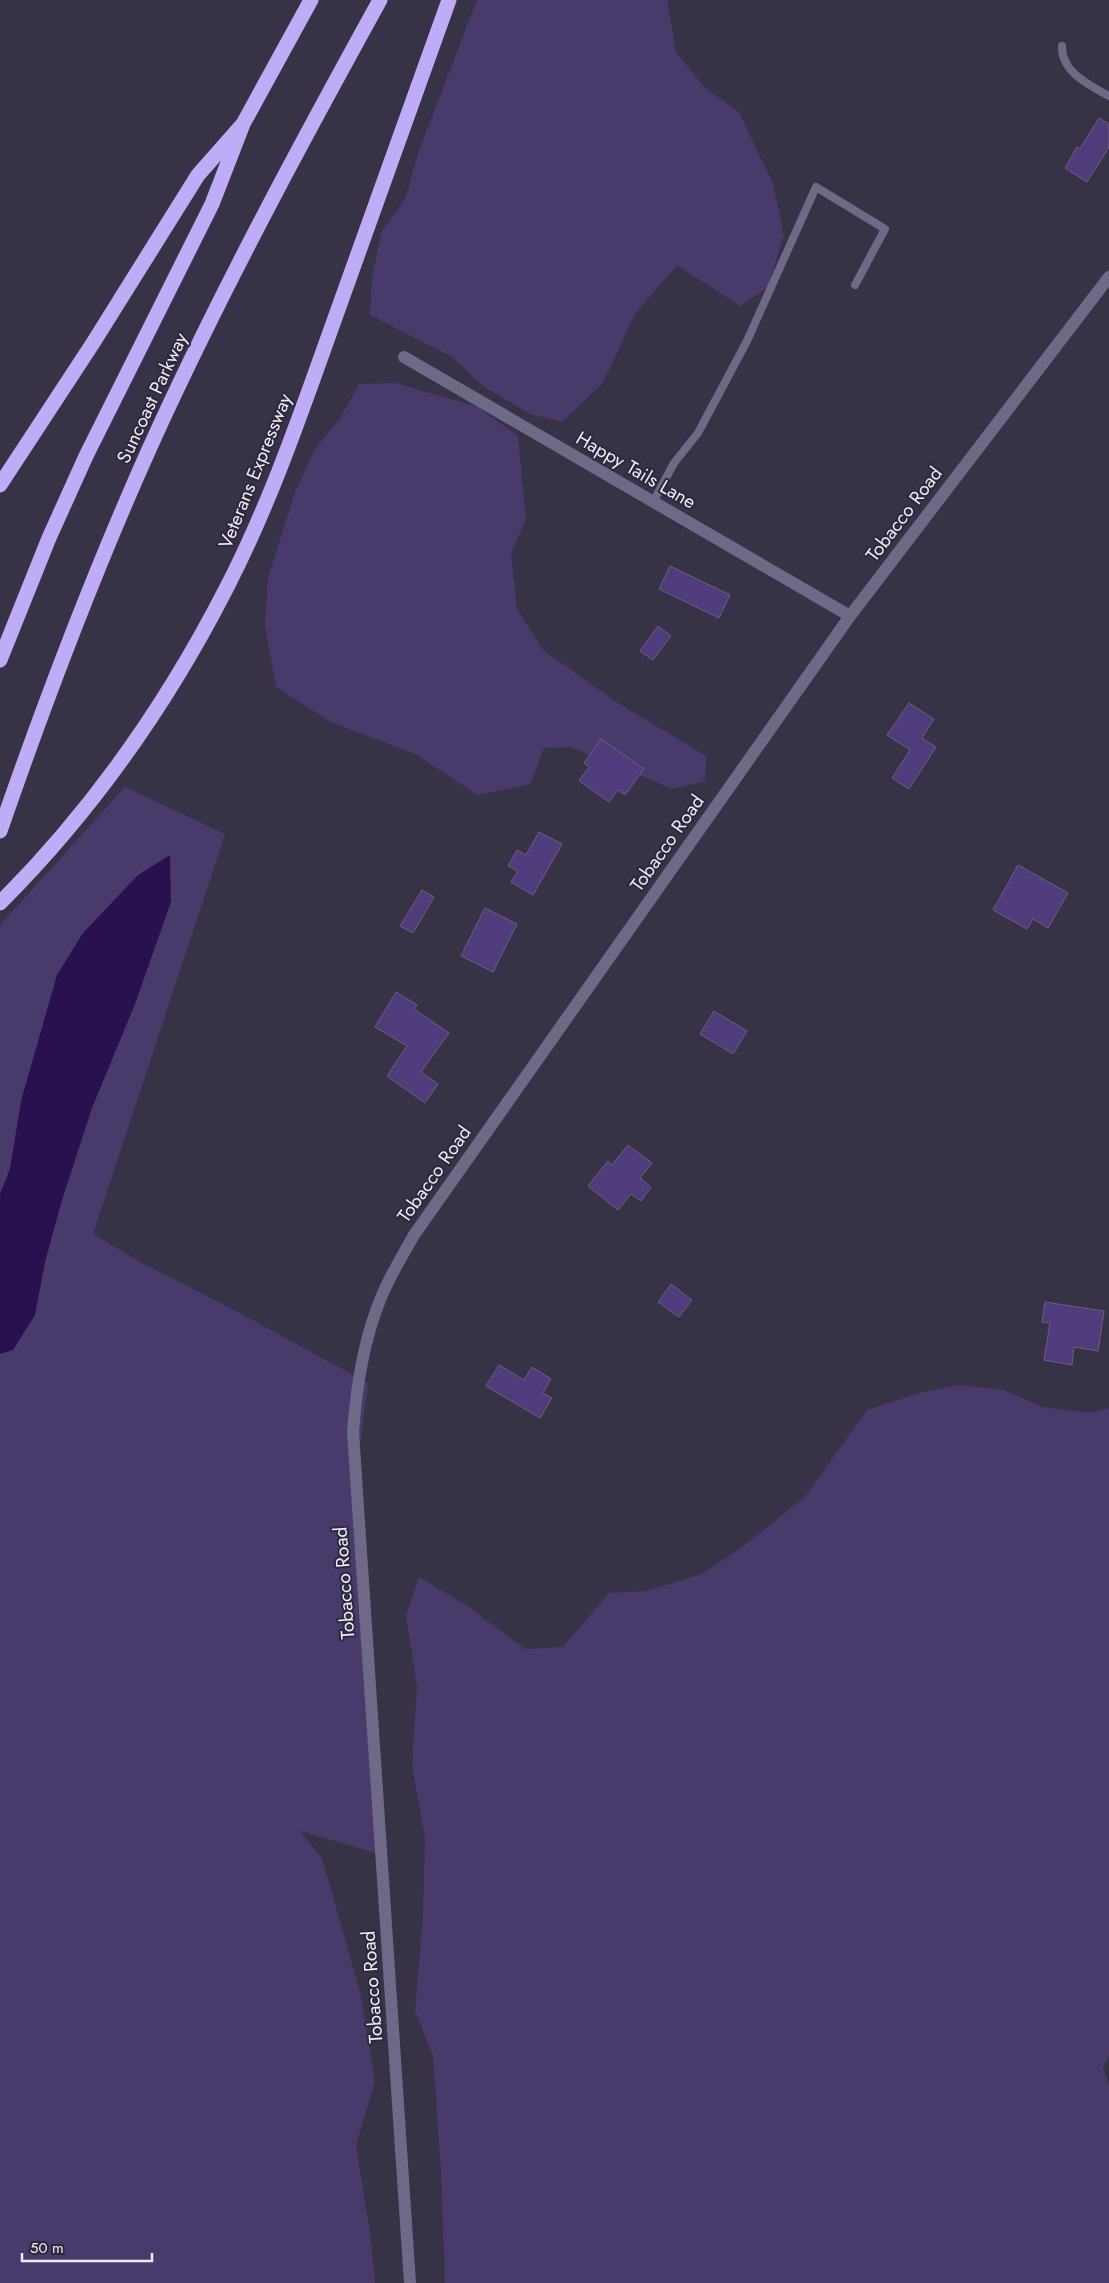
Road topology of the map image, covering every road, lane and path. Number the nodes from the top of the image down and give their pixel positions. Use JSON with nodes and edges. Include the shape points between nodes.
{"nodes":[{"id":1,"x":311,"y":0,"type":"edge"},
{"id":2,"x":380,"y":0,"type":"edge"},
{"id":3,"x":449,"y":0,"type":"edge"},
{"id":4,"x":1062,"y":46,"type":"dead end"},
{"id":5,"x":1109,"y":96,"type":"edge"},
{"id":6,"x":243,"y":124,"type":"junction"},
{"id":7,"x":1109,"y":277,"type":"edge"},
{"id":8,"x":855,"y":285,"type":"dead end"},
{"id":9,"x":404,"y":357,"type":"dead end"},
{"id":10,"x":0,"y":485,"type":"edge"},
{"id":11,"x":653,"y":502,"type":"junction"},
{"id":12,"x":850,"y":616,"type":"junction"},
{"id":13,"x":0,"y":660,"type":"edge"},
{"id":14,"x":0,"y":831,"type":"edge"},
{"id":15,"x":0,"y":903,"type":"edge"},
{"id":16,"x":410,"y":2283,"type":"edge"}],
"edges":[{"from":1,"to":6,"type":"highway"},
{"from":2,"to":14,"type":"highway","name":"Suncoast Parkway","via":[[285,174],[175,393],[74,625]]},
{"from":3,"to":15,"type":"highway","name":"Veterans Expressway","via":[[298,422],[247,547],[190,655],[146,725],[66,832]]},
{"from":4,"to":5,"type":"lane","via":[[1061,56],[1066,66]]},
{"from":6,"to":10,"type":"highway","via":[[198,175]]},
{"from":6,"to":13,"type":"highway","name":"Suncoast Parkway","via":[[212,204],[123,380],[58,520]]},
{"from":7,"to":12,"type":"street","name":"Tobacco Road"},
{"from":8,"to":11,"type":"lane","via":[[885,230],[816,187],[747,342],[698,433],[674,463]]},
{"from":9,"to":11,"type":"street","name":"Happy Tails Lane"},
{"from":11,"to":12,"type":"street","name":"Happy Tails Lane"},
{"from":12,"to":16,"type":"street","name":"Tobacco Road","via":[[414,1235],[375,1311],[368,1337],[353,1432]]}]}
